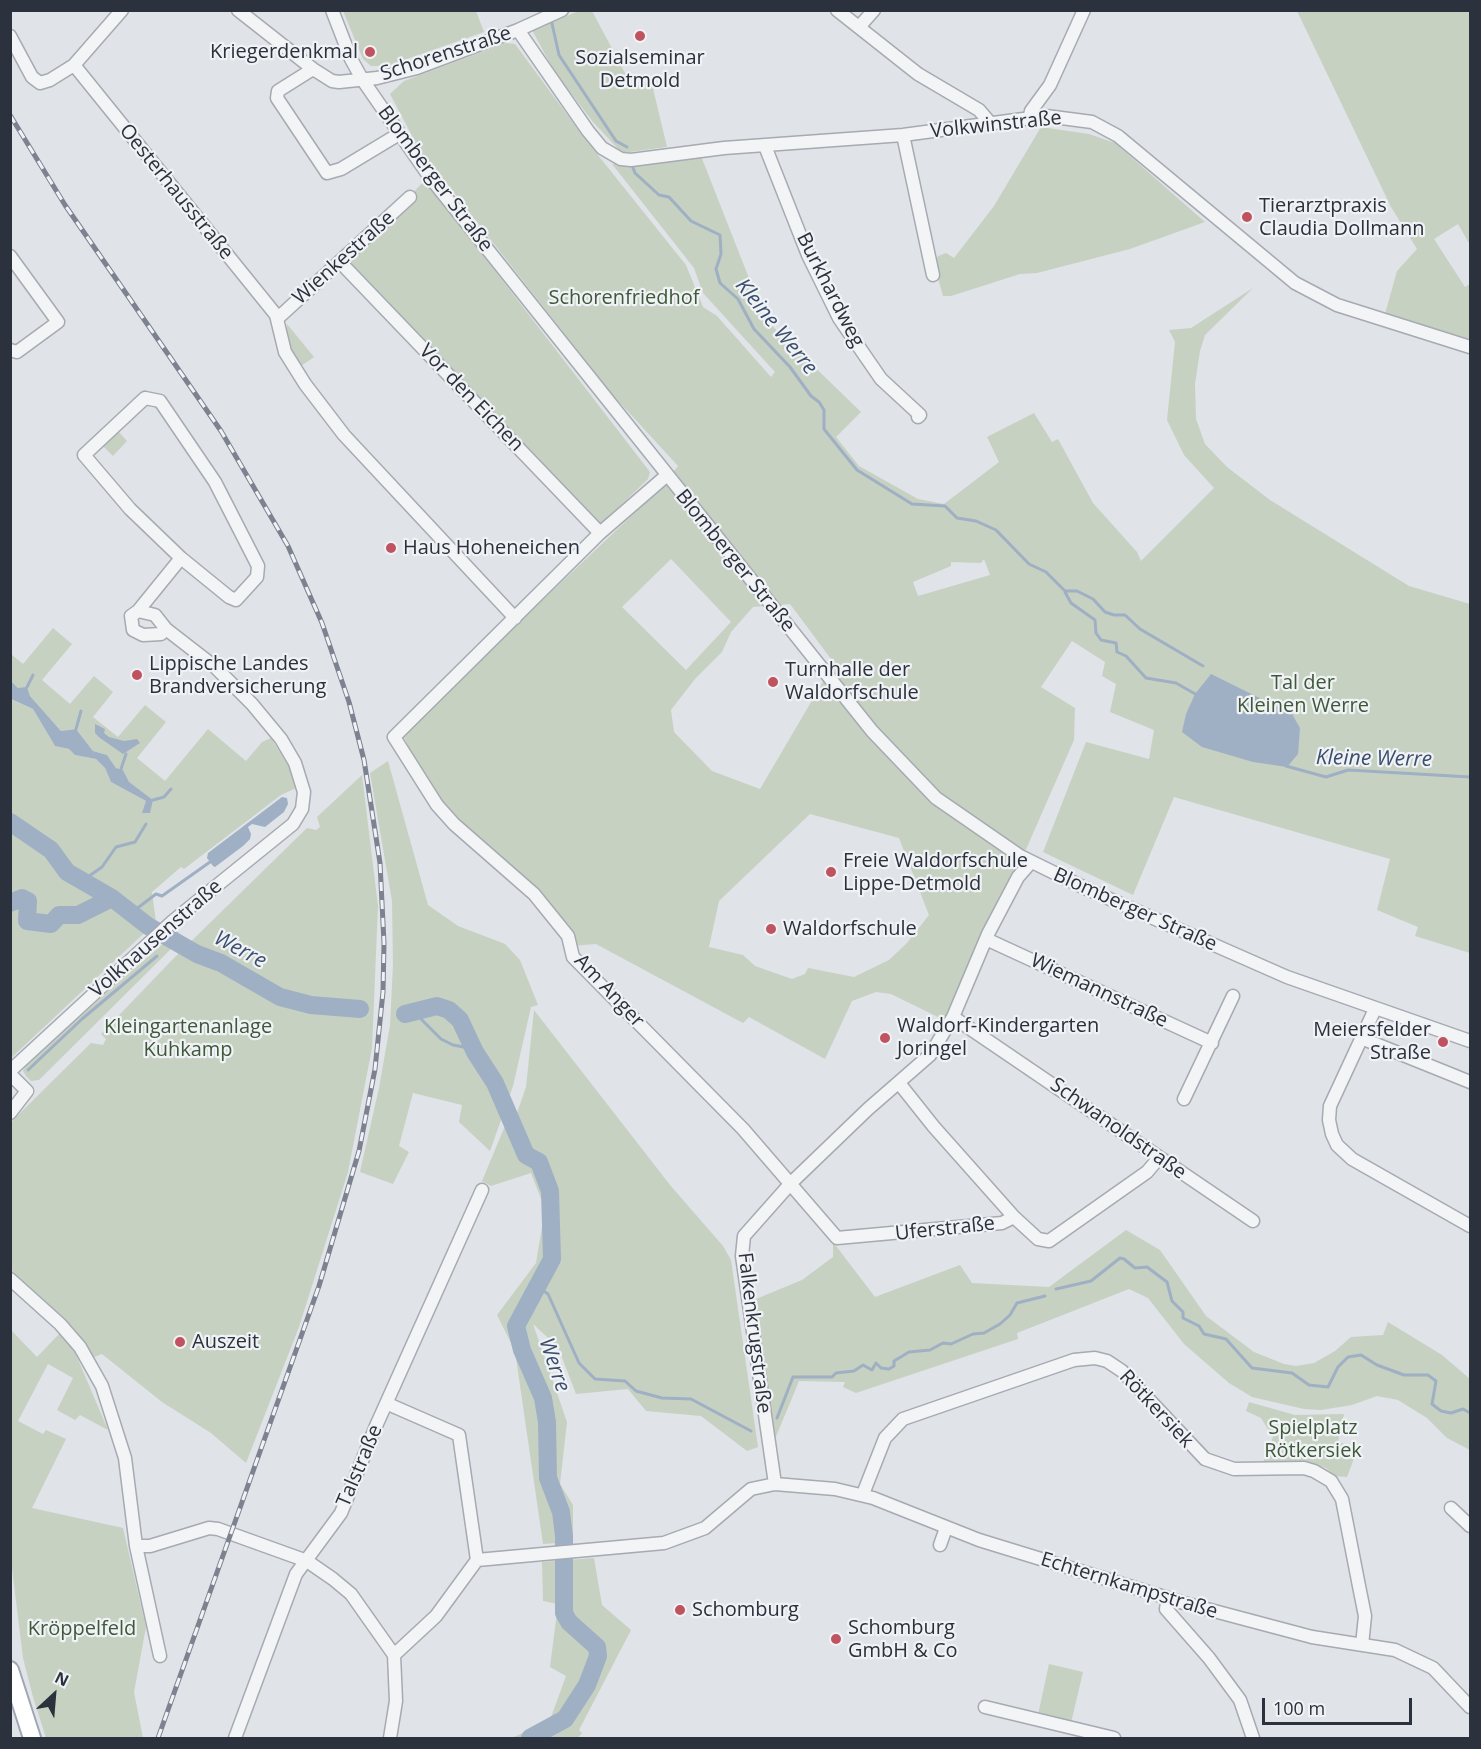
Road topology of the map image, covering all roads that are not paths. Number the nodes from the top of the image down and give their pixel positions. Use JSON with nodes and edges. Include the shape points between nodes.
{"nodes":[{"id":1,"x":122,"y":10,"type":"edge"},
{"id":2,"x":238,"y":10,"type":"edge"},
{"id":3,"x":332,"y":10,"type":"edge"},
{"id":4,"x":837,"y":10,"type":"edge"},
{"id":5,"x":874,"y":10,"type":"edge"},
{"id":6,"x":1084,"y":10,"type":"edge"},
{"id":7,"x":553,"y":15,"type":"edge"},
{"id":8,"x":859,"y":27,"type":"junction"},
{"id":9,"x":518,"y":30,"type":"junction"},
{"id":10,"x":10,"y":36,"type":"edge"},
{"id":11,"x":74,"y":65,"type":"junction"},
{"id":12,"x":313,"y":69,"type":"junction"},
{"id":13,"x":362,"y":79,"type":"junction"},
{"id":14,"x":1029,"y":119,"type":"junction"},
{"id":15,"x":991,"y":124,"type":"junction"},
{"id":16,"x":399,"y":134,"type":"junction"},
{"id":17,"x":903,"y":135,"type":"junction"},
{"id":18,"x":765,"y":146,"type":"junction"},
{"id":19,"x":410,"y":197,"type":"dead end"},
{"id":20,"x":10,"y":256,"type":"edge"},
{"id":21,"x":341,"y":263,"type":"junction"},
{"id":22,"x":933,"y":275,"type":"dead end"},
{"id":23,"x":278,"y":318,"type":"junction"},
{"id":24,"x":1470,"y":347,"type":"edge"},
{"id":25,"x":10,"y":350,"type":"edge"},
{"id":26,"x":918,"y":417,"type":"dead end"},
{"id":27,"x":666,"y":476,"type":"junction"},
{"id":28,"x":600,"y":533,"type":"junction"},
{"id":29,"x":181,"y":558,"type":"junction"},
{"id":30,"x":138,"y":611,"type":"junction"},
{"id":31,"x":515,"y":618,"type":"junction"},
{"id":32,"x":166,"y":629,"type":"junction"},
{"id":33,"x":1031,"y":862,"type":"junction"},
{"id":34,"x":986,"y":939,"type":"junction"},
{"id":35,"x":1233,"y":996,"type":"dead end"},
{"id":36,"x":1375,"y":1009,"type":"junction"},
{"id":37,"x":953,"y":1017,"type":"junction"},
{"id":38,"x":1361,"y":1038,"type":"junction"},
{"id":39,"x":1470,"y":1041,"type":"edge"},
{"id":40,"x":1212,"y":1043,"type":"junction"},
{"id":41,"x":10,"y":1073,"type":"edge"},
{"id":42,"x":1470,"y":1082,"type":"edge"},
{"id":43,"x":899,"y":1083,"type":"junction"},
{"id":44,"x":1184,"y":1099,"type":"dead end"},
{"id":45,"x":10,"y":1113,"type":"edge"},
{"id":46,"x":1158,"y":1159,"type":"junction"},
{"id":47,"x":791,"y":1183,"type":"junction"},
{"id":48,"x":482,"y":1190,"type":"dead end"},
{"id":49,"x":1014,"y":1217,"type":"junction"},
{"id":50,"x":1253,"y":1221,"type":"dead end"},
{"id":51,"x":1470,"y":1226,"type":"edge"},
{"id":52,"x":10,"y":1279,"type":"edge"},
{"id":53,"x":388,"y":1404,"type":"junction"},
{"id":54,"x":775,"y":1484,"type":"junction"},
{"id":55,"x":863,"y":1494,"type":"junction"},
{"id":56,"x":1450,"y":1508,"type":"dead end"},
{"id":57,"x":1470,"y":1526,"type":"edge"},
{"id":58,"x":946,"y":1528,"type":"junction"},
{"id":59,"x":940,"y":1545,"type":"dead end"},
{"id":60,"x":136,"y":1546,"type":"junction"},
{"id":61,"x":477,"y":1560,"type":"junction"},
{"id":62,"x":307,"y":1561,"type":"junction"},
{"id":63,"x":1168,"y":1598,"type":"junction"},
{"id":64,"x":1362,"y":1645,"type":"junction"},
{"id":65,"x":394,"y":1655,"type":"junction"},
{"id":66,"x":160,"y":1656,"type":"dead end"},
{"id":67,"x":10,"y":1670,"type":"edge"},
{"id":68,"x":985,"y":1707,"type":"dead end"},
{"id":69,"x":1470,"y":1707,"type":"edge"},
{"id":70,"x":32,"y":1738,"type":"edge"},
{"id":71,"x":235,"y":1738,"type":"edge"},
{"id":72,"x":390,"y":1738,"type":"edge"},
{"id":73,"x":1114,"y":1738,"type":"edge"},
{"id":74,"x":1253,"y":1738,"type":"edge"}],
"edges":[{"from":1,"to":11,"type":"street"},
{"from":2,"to":12,"type":"street","name":"Schorenstraße"},
{"from":3,"to":13,"type":"street","name":"Blomberger Straße"},
{"from":4,"to":8,"type":"street"},
{"from":5,"to":8,"type":"street"},
{"from":6,"to":14,"type":"street","via":[[1050,85]]},
{"from":7,"to":9,"type":"street","name":"Schorenstraße"},
{"from":8,"to":15,"type":"street","via":[[918,74],[979,110]]},
{"from":9,"to":13,"type":"street","name":"Schorenstraße","via":[[417,68]]},
{"from":9,"to":18,"type":"street","name":"Volkwinstraße","via":[[588,131],[611,154],[631,160]]},
{"from":10,"to":11,"type":"street","via":[[32,77],[40,83]]},
{"from":11,"to":23,"type":"street","name":"Oesterhausstraße"},
{"from":12,"to":13,"type":"street","name":"Schorenstraße","via":[[332,81]]},
{"from":12,"to":16,"type":"street","via":[[278,91],[277,98],[327,173],[341,169]]},
{"from":13,"to":16,"type":"street","name":"Blomberger Straße"},
{"from":14,"to":15,"type":"street","name":"Volkwinstraße"},
{"from":14,"to":24,"type":"street","name":"Volkwinstraße","via":[[1062,117],[1092,122],[1106,129],[1295,283],[1337,305]]},
{"from":15,"to":17,"type":"street","name":"Volkwinstraße"},
{"from":16,"to":27,"type":"street","name":"Blomberger Straße"},
{"from":17,"to":18,"type":"street","name":"Volkwinstraße"},
{"from":17,"to":22,"type":"street"},
{"from":18,"to":26,"type":"street","name":"Burkhardweg","via":[[808,255],[839,318],[881,379]]},
{"from":19,"to":21,"type":"street","name":"Wienkestraße"},
{"from":20,"to":25,"type":"street","via":[[58,322],[17,352]]},
{"from":21,"to":23,"type":"street","name":"Wienkestraße"},
{"from":21,"to":28,"type":"street","name":"Vor den Eichen"},
{"from":23,"to":31,"type":"street","via":[[285,352],[344,435]]},
{"from":27,"to":28,"type":"street"},
{"from":27,"to":33,"type":"street","name":"Blomberger Straße","via":[[898,760],[953,811]]},
{"from":28,"to":31,"type":"street"},
{"from":29,"to":29,"type":"street","via":[[84,455],[145,398],[160,401],[215,482],[258,566],[256,577],[236,600]]},
{"from":29,"to":30,"type":"street"},
{"from":30,"to":32,"type":"street","via":[[155,615]]},
{"from":30,"to":32,"type":"street","via":[[131,616],[133,630],[151,635]]},
{"from":31,"to":47,"type":"street","name":"Am Anger","via":[[394,737],[420,781],[454,824],[534,894],[568,936],[573,957]]},
{"from":32,"to":41,"type":"street","name":"Volkhausenstraße","via":[[215,667],[281,739],[300,774],[302,809],[285,831],[140,949]]},
{"from":33,"to":34,"type":"street","name":"Falkenkrugstraße","via":[[1018,877]]},
{"from":33,"to":36,"type":"street","name":"Blomberger Straße","via":[[1211,945]]},
{"from":34,"to":37,"type":"street","name":"Falkenkrugstraße"},
{"from":34,"to":40,"type":"street","name":"Wiemannstraße"},
{"from":35,"to":40,"type":"street"},
{"from":36,"to":38,"type":"street"},
{"from":36,"to":39,"type":"street","name":"Blomberger Straße"},
{"from":37,"to":43,"type":"street","name":"Falkenkrugstraße","via":[[930,1055]]},
{"from":37,"to":46,"type":"street","name":"Schwanoldstraße"},
{"from":38,"to":42,"type":"street"},
{"from":38,"to":51,"type":"street","via":[[1329,1112],[1337,1145],[1352,1159]]},
{"from":40,"to":44,"type":"street"},
{"from":41,"to":45,"type":"street","via":[[27,1091]]},
{"from":43,"to":47,"type":"street","name":"Falkenkrugstraße"},
{"from":43,"to":49,"type":"street"},
{"from":46,"to":49,"type":"street","name":"Uferstraße","via":[[1140,1177],[1049,1241],[1038,1239]]},
{"from":46,"to":50,"type":"street","name":"Schwanoldstraße"},
{"from":47,"to":49,"type":"street","name":"Uferstraße","via":[[840,1239],[1002,1223]]},
{"from":47,"to":54,"type":"street","name":"Falkenkrugstraße","via":[[747,1230],[742,1247]]},
{"from":48,"to":53,"type":"street","name":"Talstraße"},
{"from":52,"to":60,"type":"street","via":[[80,1347],[102,1386],[125,1458]]},
{"from":53,"to":61,"type":"street","via":[[459,1435]]},
{"from":53,"to":62,"type":"street","name":"Talstraße","via":[[341,1512]]},
{"from":54,"to":55,"type":"street","name":"Echternkampstraße"},
{"from":54,"to":61,"type":"street","via":[[751,1489],[705,1528],[680,1539],[652,1545]]},
{"from":55,"to":58,"type":"street","name":"Echternkampstraße"},
{"from":55,"to":64,"type":"street","name":"Rötkersiek","via":[[885,1438],[903,1419],[1074,1360],[1107,1361],[1122,1371],[1205,1459],[1234,1469],[1304,1468],[1332,1483],[1342,1499],[1365,1616]]},
{"from":56,"to":57,"type":"street"},
{"from":58,"to":59,"type":"street"},
{"from":58,"to":63,"type":"street","name":"Echternkampstraße"},
{"from":60,"to":62,"type":"street","via":[[150,1546],[209,1528]]},
{"from":60,"to":66,"type":"street"},
{"from":61,"to":65,"type":"street","via":[[435,1616]]},
{"from":62,"to":65,"type":"street","via":[[351,1594]]},
{"from":62,"to":71,"type":"street","name":"Talstraße","via":[[296,1574]]},
{"from":63,"to":64,"type":"street","name":"Echternkampstraße","via":[[1312,1638]]},
{"from":63,"to":74,"type":"street","via":[[1166,1609],[1240,1700]]},
{"from":64,"to":69,"type":"street","name":"Echternkampstraße","via":[[1395,1650],[1420,1661],[1446,1679]]},
{"from":65,"to":72,"type":"street","via":[[396,1701]]},
{"from":67,"to":70,"type":"main road"},
{"from":68,"to":73,"type":"street"}]}
